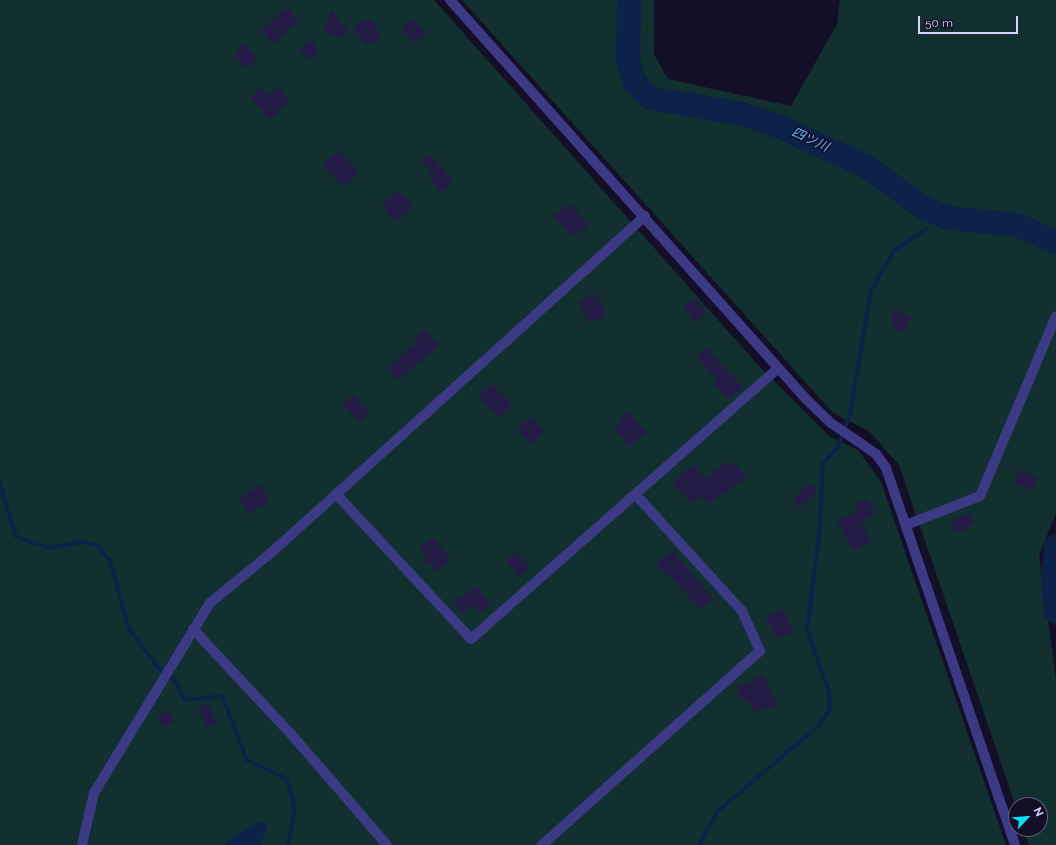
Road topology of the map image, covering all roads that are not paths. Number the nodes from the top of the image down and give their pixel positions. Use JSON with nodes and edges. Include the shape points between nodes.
{"nodes":[{"id":1,"x":450,"y":0,"type":"edge"},
{"id":2,"x":645,"y":216,"type":"junction"},
{"id":3,"x":1056,"y":316,"type":"edge"},
{"id":4,"x":778,"y":368,"type":"junction"},
{"id":5,"x":336,"y":494,"type":"junction"},
{"id":6,"x":636,"y":495,"type":"junction"},
{"id":7,"x":906,"y":525,"type":"junction"},
{"id":8,"x":193,"y":629,"type":"junction"},
{"id":9,"x":82,"y":845,"type":"edge"},
{"id":10,"x":387,"y":845,"type":"edge"},
{"id":11,"x":542,"y":845,"type":"edge"},
{"id":12,"x":1015,"y":845,"type":"edge"}],
"edges":[{"from":1,"to":2,"type":"street"},
{"from":2,"to":4,"type":"street"},
{"from":2,"to":5,"type":"street"},
{"from":3,"to":7,"type":"street","via":[[980,496]]},
{"from":4,"to":6,"type":"street"},
{"from":4,"to":7,"type":"street","via":[[831,424],[876,454],[886,468]]},
{"from":5,"to":6,"type":"street","via":[[471,639]]},
{"from":5,"to":8,"type":"street","via":[[210,603]]},
{"from":6,"to":11,"type":"street","via":[[742,611],[760,651]]},
{"from":7,"to":12,"type":"street"},
{"from":8,"to":9,"type":"street","via":[[94,793]]},
{"from":8,"to":10,"type":"street","via":[[292,735]]}]}
